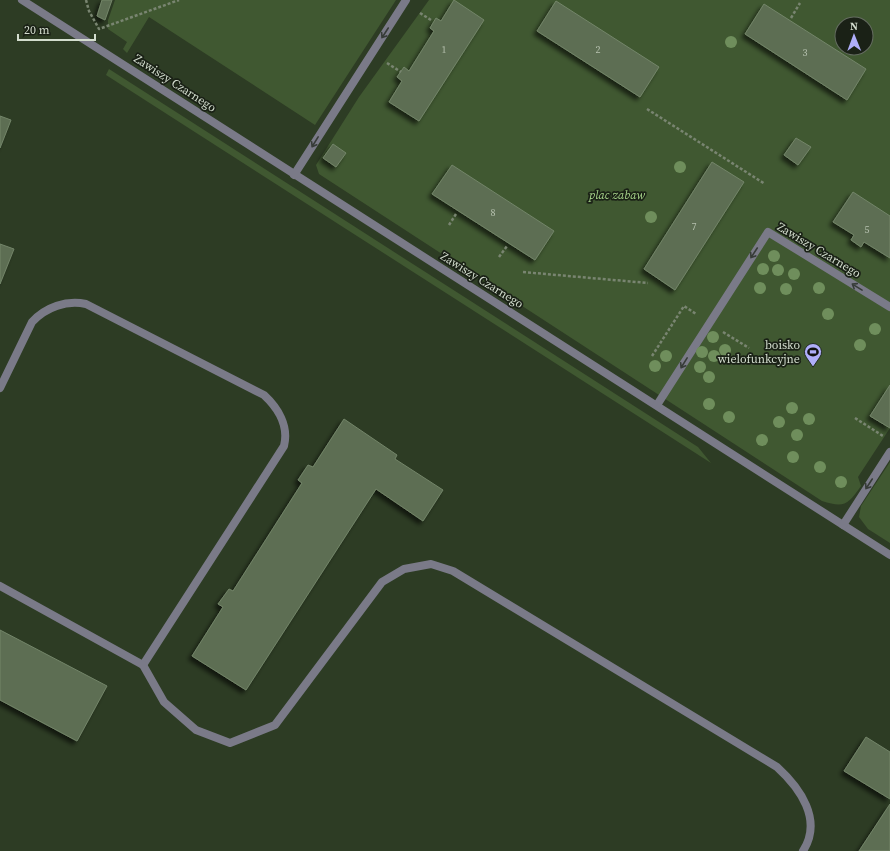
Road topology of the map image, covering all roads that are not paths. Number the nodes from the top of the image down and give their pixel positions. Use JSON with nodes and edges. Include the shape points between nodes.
{"nodes":[{"id":1,"x":22,"y":0,"type":"edge"},
{"id":2,"x":406,"y":0,"type":"edge"},
{"id":3,"x":294,"y":175,"type":"junction"},
{"id":4,"x":890,"y":308,"type":"edge"},
{"id":5,"x":0,"y":388,"type":"edge"},
{"id":6,"x":657,"y":405,"type":"junction"},
{"id":7,"x":890,"y":452,"type":"edge"},
{"id":8,"x":843,"y":525,"type":"junction"},
{"id":9,"x":890,"y":555,"type":"edge"},
{"id":10,"x":0,"y":586,"type":"edge"},
{"id":11,"x":143,"y":664,"type":"junction"},
{"id":12,"x":803,"y":851,"type":"edge"}],
"edges":[{"from":1,"to":3,"type":"street","name":"Zawiszy Czarnego"},
{"from":2,"to":3,"type":"street","one_way":true},
{"from":3,"to":6,"type":"street","name":"Zawiszy Czarnego"},
{"from":4,"to":6,"type":"street","name":"Zawiszy Czarnego","one_way":true,"via":[[768,232]]},
{"from":5,"to":11,"type":"street","via":[[32,322],[51,308],[77,302],[86,304],[264,395],[278,411],[284,424],[284,446]]},
{"from":6,"to":8,"type":"street","name":"Zawiszy Czarnego"},
{"from":7,"to":8,"type":"street","one_way":true},
{"from":8,"to":9,"type":"street","name":"Zawiszy Czarnego"},
{"from":10,"to":11,"type":"street"},
{"from":11,"to":12,"type":"street","via":[[164,702],[196,730],[230,743],[274,725],[382,582],[404,569],[432,564],[453,571],[777,767],[795,785],[808,810],[810,833]]}]}
